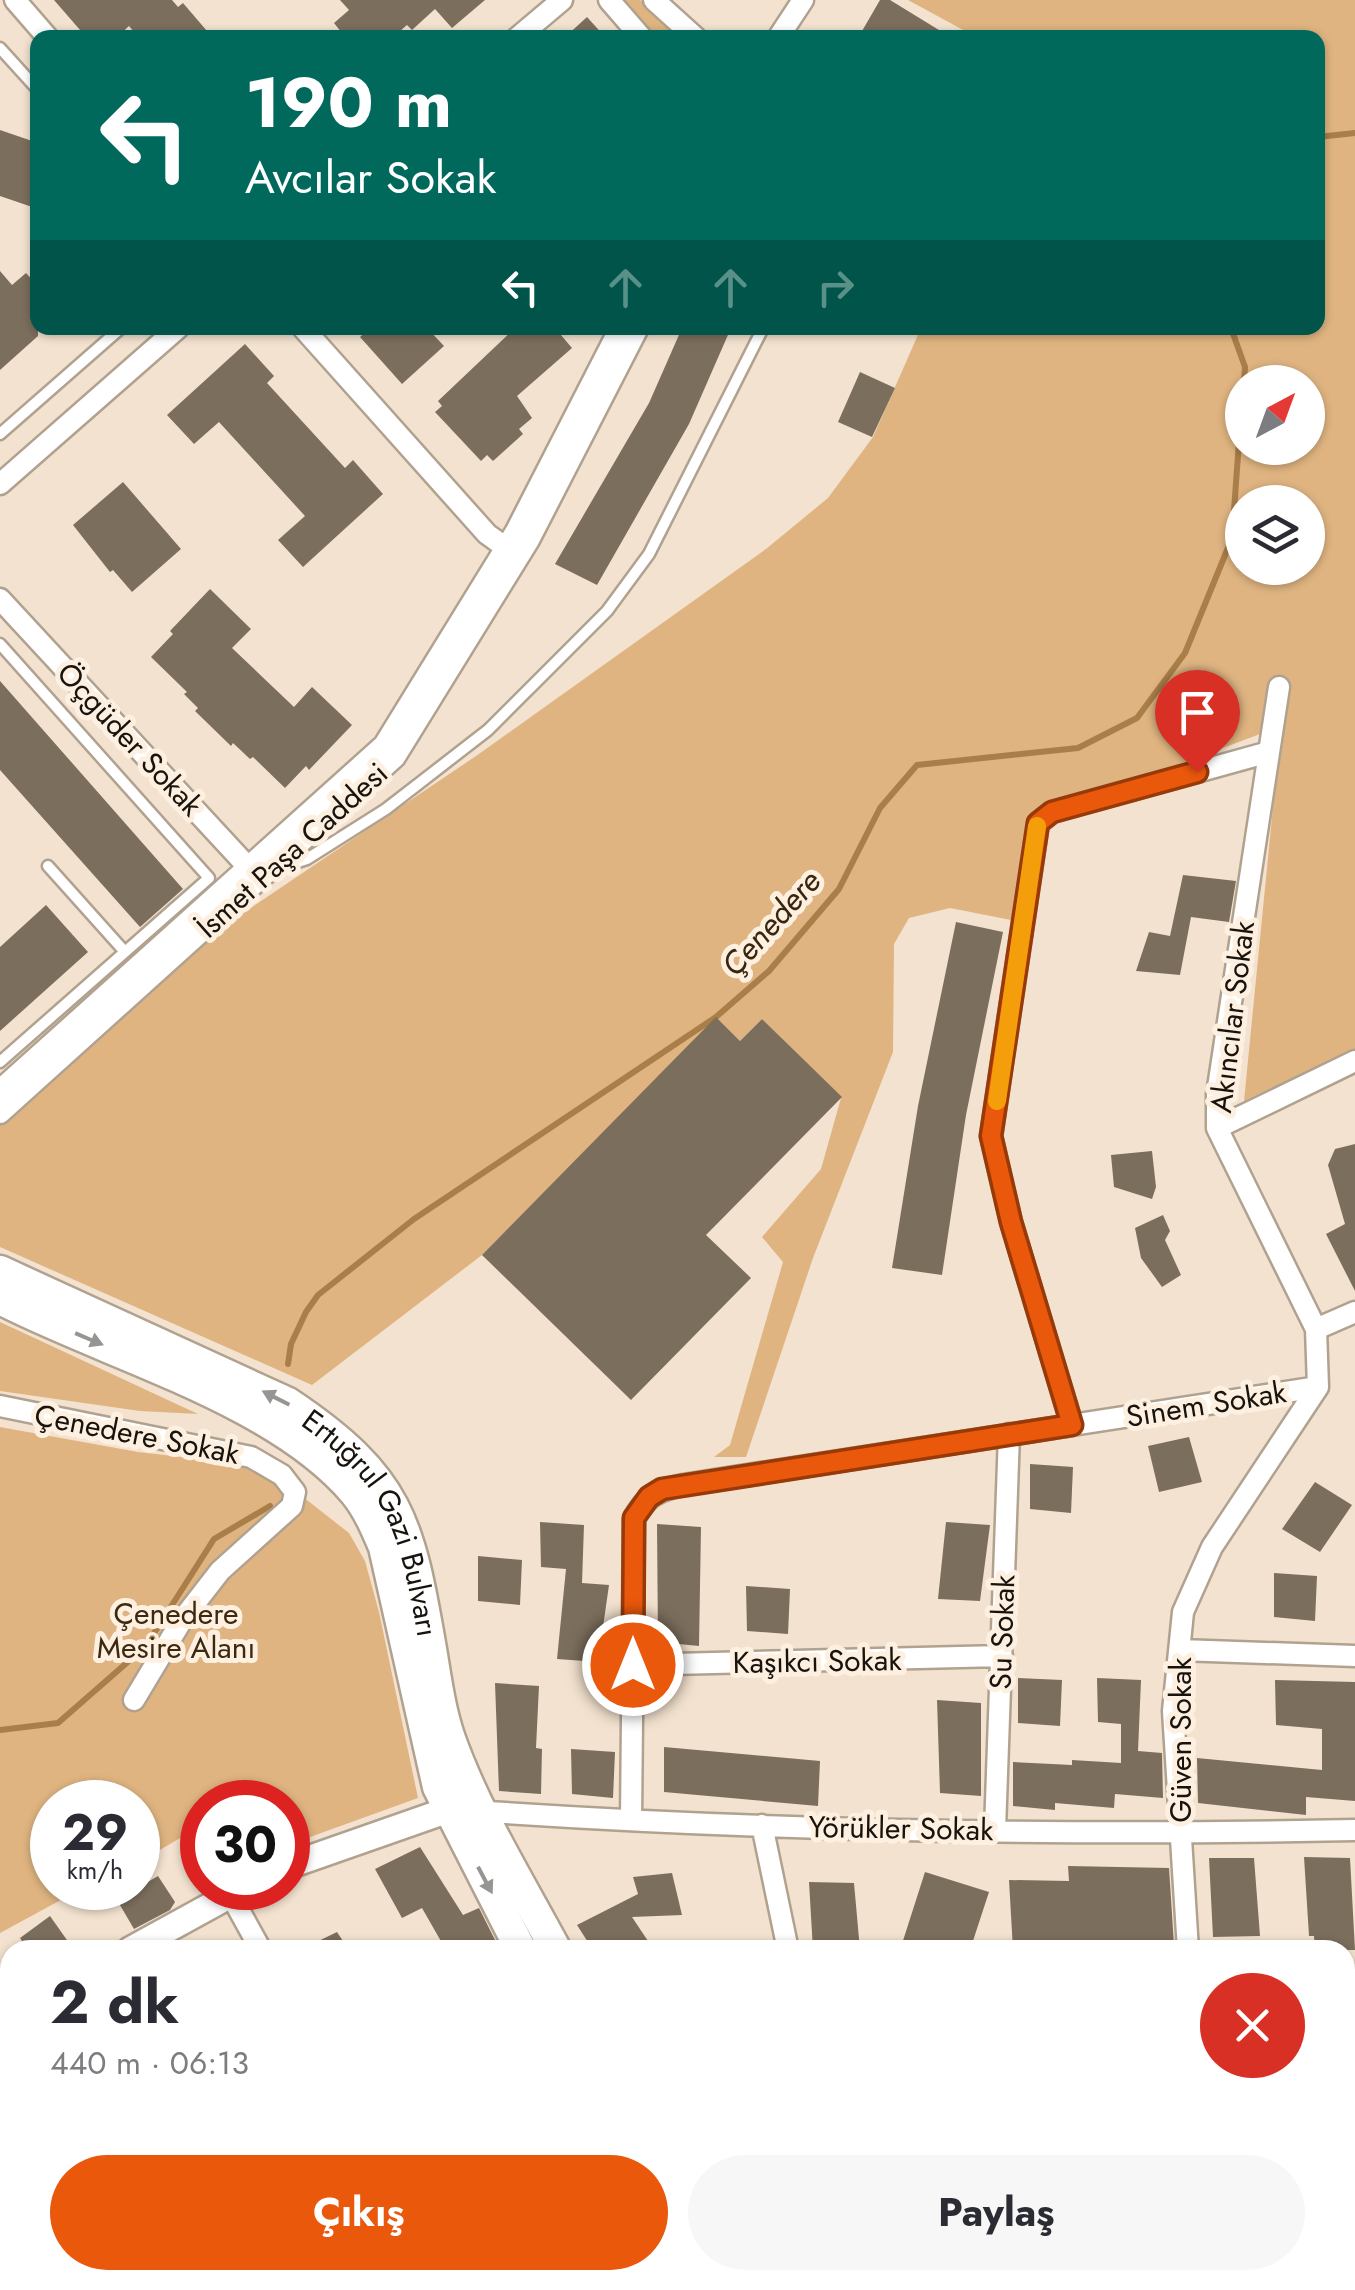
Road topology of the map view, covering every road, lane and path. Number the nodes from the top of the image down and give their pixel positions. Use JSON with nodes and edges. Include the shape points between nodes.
{"nodes":[{"id":1,"x":15,"y":0,"type":"edge"},
{"id":2,"x":562,"y":0,"type":"edge"},
{"id":3,"x":609,"y":0,"type":"edge"},
{"id":4,"x":654,"y":0,"type":"edge"},
{"id":5,"x":803,"y":0,"type":"edge"},
{"id":6,"x":41,"y":30,"type":"edge"},
{"id":7,"x":526,"y":30,"type":"edge"},
{"id":8,"x":635,"y":30,"type":"edge"},
{"id":9,"x":687,"y":30,"type":"edge"},
{"id":10,"x":783,"y":30,"type":"edge"},
{"id":11,"x":0,"y":48,"type":"edge"},
{"id":12,"x":30,"y":81,"type":"edge"},
{"id":13,"x":113,"y":335,"type":"edge"},
{"id":14,"x":170,"y":335,"type":"edge"},
{"id":15,"x":309,"y":335,"type":"edge"},
{"id":16,"x":617,"y":335,"type":"edge"},
{"id":17,"x":634,"y":335,"type":"edge"},
{"id":18,"x":760,"y":335,"type":"edge"},
{"id":19,"x":0,"y":434,"type":"edge"},
{"id":20,"x":0,"y":484,"type":"edge"},
{"id":21,"x":512,"y":552,"type":"junction"},
{"id":22,"x":0,"y":599,"type":"edge"},
{"id":23,"x":0,"y":644,"type":"edge"},
{"id":24,"x":1279,"y":687,"type":"dead end"},
{"id":25,"x":1269,"y":752,"type":"junction"},
{"id":26,"x":48,"y":866,"type":"dead end"},
{"id":27,"x":256,"y":870,"type":"junction"},
{"id":28,"x":125,"y":952,"type":"junction"},
{"id":29,"x":1355,"y":1061,"type":"edge"},
{"id":30,"x":0,"y":1062,"type":"edge"},
{"id":31,"x":0,"y":1090,"type":"edge"},
{"id":32,"x":0,"y":1112,"type":"edge"},
{"id":33,"x":1218,"y":1128,"type":"junction"},
{"id":34,"x":0,"y":1271,"type":"edge"},
{"id":35,"x":0,"y":1299,"type":"edge"},
{"id":36,"x":1355,"y":1312,"type":"edge"},
{"id":37,"x":1316,"y":1329,"type":"junction"},
{"id":38,"x":1318,"y":1387,"type":"junction"},
{"id":39,"x":0,"y":1406,"type":"edge"},
{"id":40,"x":1072,"y":1425,"type":"junction"},
{"id":41,"x":1010,"y":1434,"type":"junction"},
{"id":42,"x":1180,"y":1650,"type":"junction"},
{"id":43,"x":1002,"y":1656,"type":"junction"},
{"id":44,"x":1355,"y":1656,"type":"edge"},
{"id":45,"x":633,"y":1665,"type":"junction"},
{"id":46,"x":134,"y":1700,"type":"dead end"},
{"id":47,"x":448,"y":1810,"type":"junction"},
{"id":48,"x":482,"y":1812,"type":"junction"},
{"id":49,"x":631,"y":1820,"type":"junction"},
{"id":50,"x":762,"y":1824,"type":"junction"},
{"id":51,"x":996,"y":1830,"type":"junction"},
{"id":52,"x":1355,"y":1830,"type":"edge"},
{"id":53,"x":1179,"y":1833,"type":"junction"},
{"id":54,"x":310,"y":1858,"type":"edge"},
{"id":55,"x":202,"y":1910,"type":"edge"},
{"id":56,"x":244,"y":1910,"type":"edge"},
{"id":57,"x":148,"y":1940,"type":"edge"},
{"id":58,"x":257,"y":1940,"type":"edge"},
{"id":59,"x":517,"y":1940,"type":"edge"},
{"id":60,"x":551,"y":1940,"type":"edge"},
{"id":61,"x":786,"y":1940,"type":"edge"},
{"id":62,"x":1187,"y":1940,"type":"edge"}],
"edges":[{"from":1,"to":6,"type":"street"},
{"from":2,"to":7,"type":"street"},
{"from":3,"to":8,"type":"street"},
{"from":4,"to":9,"type":"street"},
{"from":5,"to":10,"type":"street"},
{"from":11,"to":12,"type":"lane"},
{"from":13,"to":19,"type":"lane"},
{"from":14,"to":20,"type":"street"},
{"from":15,"to":21,"type":"street","via":[[486,534]]},
{"from":16,"to":21,"type":"street","name":"İsmet Paşa Caddesi"},
{"from":17,"to":21,"type":"street","name":"İsmet Paşa Caddesi"},
{"from":18,"to":27,"type":"lane","via":[[648,554],[596,622],[488,730],[386,809],[307,859]]},
{"from":21,"to":27,"type":"street","name":"İsmet Paşa Caddesi","via":[[384,746]]},
{"from":22,"to":27,"type":"street","name":"Öçgüder Sokak"},
{"from":23,"to":28,"type":"lane","via":[[209,878]]},
{"from":24,"to":25,"type":"street","name":"Akıncılar Sokak"},
{"from":25,"to":33,"type":"street","name":"Akıncılar Sokak","via":[[1217,1094]]},
{"from":25,"to":40,"type":"street","via":[[1052,812],[1038,823],[991,1136]]},
{"from":26,"to":28,"type":"lane"},
{"from":27,"to":31,"type":"street","name":"İsmet Paşa Caddesi"},
{"from":27,"to":32,"type":"street","name":"İsmet Paşa Caddesi"},
{"from":28,"to":30,"type":"lane"},
{"from":29,"to":33,"type":"street"},
{"from":33,"to":37,"type":"street","name":"Akıncılar Sokak"},
{"from":48,"to":34,"type":"main road","name":"Ertuğrul Gazi Bulvarı","one_way":true,"via":[[448,1734],[416,1564],[379,1480],[288,1404]]},
{"from":35,"to":47,"type":"main road","name":"Ertuğrul Gazi Bulvarı","one_way":true,"via":[[264,1422],[305,1446],[356,1494],[384,1547],[432,1766]]},
{"from":36,"to":37,"type":"street"},
{"from":37,"to":38,"type":"street","name":"Akıncılar Sokak"},
{"from":38,"to":40,"type":"street","name":"Sinem Sokak"},
{"from":38,"to":42,"type":"street","name":"Güven Sokak","via":[[1212,1546],[1183,1612]]},
{"from":39,"to":46,"type":"street","name":"Çenedere Sokak","via":[[250,1456],[282,1474],[295,1492],[292,1506],[220,1571],[182,1620]]},
{"from":40,"to":41,"type":"street","name":"Sinem Sokak"},
{"from":41,"to":43,"type":"street","name":"Su Sokak"},
{"from":41,"to":45,"type":"street","name":"Sinem Sokak","via":[[672,1487],[649,1497],[634,1518]]},
{"from":42,"to":44,"type":"street"},
{"from":42,"to":53,"type":"street","name":"Güven Sokak","via":[[1174,1712]]},
{"from":43,"to":45,"type":"street","name":"Kaşıkcı Sokak"},
{"from":43,"to":51,"type":"street","name":"Su Sokak"},
{"from":45,"to":49,"type":"street","name":"Sinem Sokak"},
{"from":47,"to":48,"type":"street","name":"Yörükler Sokak"},
{"from":47,"to":54,"type":"street"},
{"from":47,"to":59,"type":"main road","name":"Ertuğrul Gazi Bulvarı","one_way":true},
{"from":48,"to":49,"type":"street","name":"Yörükler Sokak"},
{"from":48,"to":60,"type":"main road","name":"Ertuğrul Gazi Bulvarı"},
{"from":49,"to":50,"type":"street","name":"Yörükler Sokak"},
{"from":50,"to":51,"type":"street","name":"Yörükler Sokak"},
{"from":50,"to":61,"type":"street"},
{"from":51,"to":53,"type":"street","name":"Yörükler Sokak"},
{"from":52,"to":53,"type":"street","name":"Yörükler Sokak"},
{"from":53,"to":62,"type":"street","name":"Güven Sokak"},
{"from":55,"to":57,"type":"street"},
{"from":56,"to":58,"type":"street"}]}
